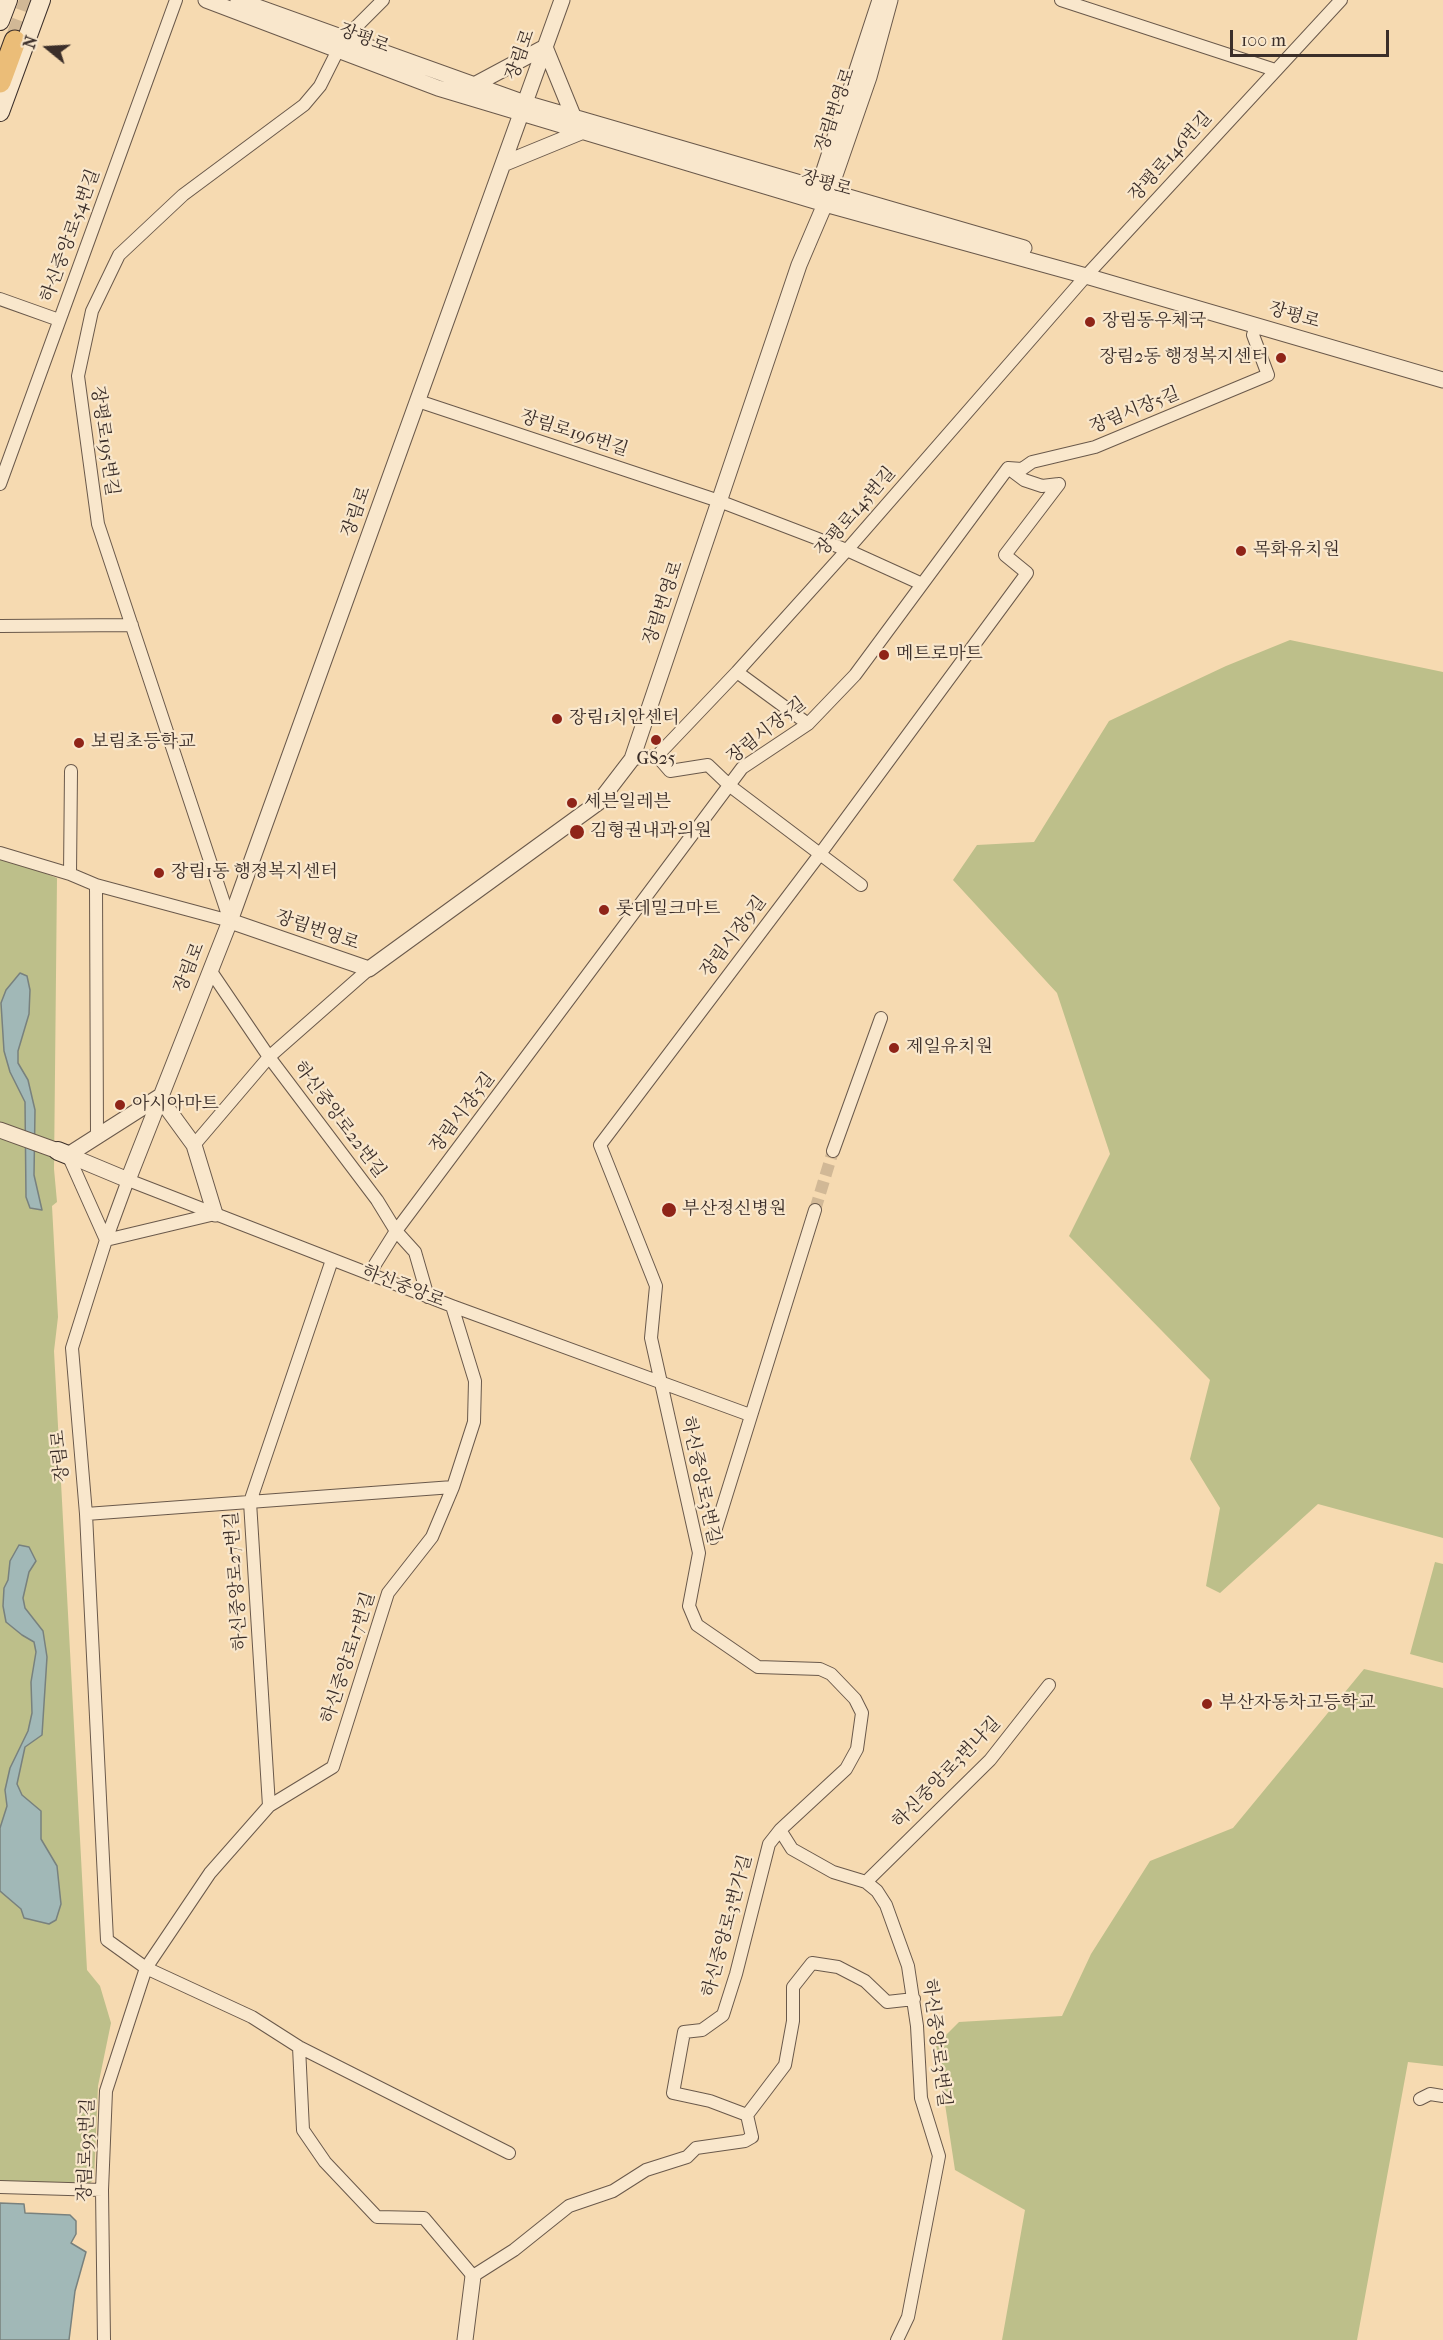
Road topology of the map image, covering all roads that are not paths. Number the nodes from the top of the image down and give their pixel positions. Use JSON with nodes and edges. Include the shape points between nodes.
{"nodes":[{"id":1,"x":8,"y":0,"type":"edge"},
{"id":2,"x":41,"y":0,"type":"edge"},
{"id":3,"x":176,"y":0,"type":"edge"},
{"id":4,"x":206,"y":0,"type":"edge"},
{"id":5,"x":238,"y":0,"type":"edge"},
{"id":6,"x":383,"y":0,"type":"edge"},
{"id":7,"x":562,"y":0,"type":"edge"},
{"id":8,"x":880,"y":0,"type":"edge"},
{"id":9,"x":890,"y":0,"type":"edge"},
{"id":10,"x":1061,"y":0,"type":"edge"},
{"id":11,"x":1341,"y":0,"type":"edge"},
{"id":12,"x":5,"y":38,"type":"edge"},
{"id":13,"x":341,"y":44,"type":"junction"},
{"id":14,"x":545,"y":47,"type":"junction"},
{"id":15,"x":1275,"y":70,"type":"junction"},
{"id":16,"x":0,"y":82,"type":"edge"},
{"id":17,"x":474,"y":85,"type":"junction"},
{"id":18,"x":523,"y":108,"type":"junction"},
{"id":19,"x":0,"y":112,"type":"edge"},
{"id":20,"x":577,"y":125,"type":"junction"},
{"id":21,"x":503,"y":165,"type":"junction"},
{"id":22,"x":822,"y":196,"type":"junction"},
{"id":23,"x":1090,"y":272,"type":"junction"},
{"id":24,"x":0,"y":299,"type":"edge"},
{"id":25,"x":59,"y":320,"type":"junction"},
{"id":26,"x":1258,"y":321,"type":"junction"},
{"id":27,"x":1443,"y":370,"type":"edge"},
{"id":28,"x":1443,"y":380,"type":"edge"},
{"id":29,"x":418,"y":401,"type":"junction"},
{"id":30,"x":1008,"y":468,"type":"junction"},
{"id":31,"x":0,"y":484,"type":"edge"},
{"id":32,"x":719,"y":501,"type":"junction"},
{"id":33,"x":847,"y":550,"type":"junction"},
{"id":34,"x":922,"y":584,"type":"junction"},
{"id":35,"x":132,"y":625,"type":"junction"},
{"id":36,"x":0,"y":626,"type":"edge"},
{"id":37,"x":737,"y":672,"type":"junction"},
{"id":38,"x":808,"y":724,"type":"junction"},
{"id":39,"x":657,"y":756,"type":"junction"},
{"id":40,"x":632,"y":759,"type":"junction"},
{"id":41,"x":71,"y":771,"type":"dead end"},
{"id":42,"x":730,"y":786,"type":"junction"},
{"id":43,"x":0,"y":853,"type":"edge"},
{"id":44,"x":820,"y":854,"type":"junction"},
{"id":45,"x":70,"y":874,"type":"junction"},
{"id":46,"x":96,"y":885,"type":"junction"},
{"id":47,"x":861,"y":885,"type":"dead end"},
{"id":48,"x":230,"y":921,"type":"junction"},
{"id":49,"x":369,"y":969,"type":"junction"},
{"id":50,"x":210,"y":970,"type":"junction"},
{"id":51,"x":881,"y":1018,"type":"dead end"},
{"id":52,"x":269,"y":1057,"type":"junction"},
{"id":53,"x":159,"y":1097,"type":"junction"},
{"id":54,"x":0,"y":1130,"type":"edge"},
{"id":55,"x":97,"y":1137,"type":"junction"},
{"id":56,"x":194,"y":1145,"type":"junction"},
{"id":57,"x":833,"y":1151,"type":"tunnel mouth"},
{"id":58,"x":63,"y":1153,"type":"junction"},
{"id":59,"x":128,"y":1180,"type":"junction"},
{"id":60,"x":815,"y":1210,"type":"tunnel mouth"},
{"id":61,"x":215,"y":1214,"type":"junction"},
{"id":62,"x":396,"y":1232,"type":"junction"},
{"id":63,"x":106,"y":1240,"type":"junction"},
{"id":64,"x":332,"y":1260,"type":"junction"},
{"id":65,"x":369,"y":1274,"type":"junction"},
{"id":66,"x":428,"y":1297,"type":"junction"},
{"id":67,"x":452,"y":1306,"type":"junction"},
{"id":68,"x":660,"y":1381,"type":"junction"},
{"id":69,"x":750,"y":1414,"type":"junction"},
{"id":70,"x":453,"y":1487,"type":"junction"},
{"id":71,"x":250,"y":1502,"type":"junction"},
{"id":72,"x":86,"y":1514,"type":"junction"},
{"id":73,"x":713,"y":1538,"type":"dead end"},
{"id":74,"x":1049,"y":1685,"type":"dead end"},
{"id":75,"x":269,"y":1806,"type":"junction"},
{"id":76,"x":780,"y":1830,"type":"junction"},
{"id":77,"x":866,"y":1882,"type":"junction"},
{"id":78,"x":146,"y":1968,"type":"junction"},
{"id":79,"x":914,"y":1999,"type":"junction"},
{"id":80,"x":299,"y":2047,"type":"junction"},
{"id":81,"x":1443,"y":2096,"type":"edge"},
{"id":82,"x":1420,"y":2099,"type":"dead end"},
{"id":83,"x":747,"y":2115,"type":"junction"},
{"id":84,"x":509,"y":2153,"type":"dead end"},
{"id":85,"x":0,"y":2187,"type":"edge"},
{"id":86,"x":102,"y":2190,"type":"junction"},
{"id":87,"x":473,"y":2276,"type":"junction"},
{"id":88,"x":104,"y":2340,"type":"edge"},
{"id":89,"x":465,"y":2340,"type":"edge"},
{"id":90,"x":897,"y":2340,"type":"edge"}],
"edges":[{"from":1,"to":12,"type":"main road"},
{"from":2,"to":19,"type":"main road"},
{"from":3,"to":25,"type":"street","name":"하신중앙로54번길"},
{"from":4,"to":13,"type":"street","name":"장평로"},
{"from":5,"to":13,"type":"street","name":"장평로"},
{"from":6,"to":13,"type":"street","name":"장평로195번길"},
{"from":7,"to":14,"type":"street","name":"장림로"},
{"from":8,"to":22,"type":"street","name":"장림번영로"},
{"from":9,"to":22,"type":"street","name":"장림번영로","via":[[868,77]]},
{"from":10,"to":15,"type":"street"},
{"from":11,"to":15,"type":"street","name":"장평로146번길"},
{"from":12,"to":16,"type":"highway"},
{"from":13,"to":17,"type":"street","name":"장평로"},
{"from":13,"to":18,"type":"street","name":"장평로","via":[[438,88]]},
{"from":13,"to":35,"type":"street","name":"장평로195번길","via":[[320,86],[304,105],[183,195],[119,255],[92,311],[78,376],[91,484],[98,524]]},
{"from":14,"to":17,"type":"street"},
{"from":14,"to":18,"type":"street","name":"장림로"},
{"from":14,"to":20,"type":"street"},
{"from":15,"to":23,"type":"street","name":"장평로146번길"},
{"from":17,"to":18,"type":"street","name":"장평로"},
{"from":18,"to":20,"type":"street","name":"장평로"},
{"from":18,"to":21,"type":"street","name":"장림로"},
{"from":20,"to":21,"type":"street"},
{"from":20,"to":22,"type":"street","name":"장평로"},
{"from":21,"to":29,"type":"street","name":"장림로"},
{"from":22,"to":23,"type":"street","name":"장평로"},
{"from":22,"to":32,"type":"street","name":"장림번영로"},
{"from":23,"to":26,"type":"street","name":"장평로"},
{"from":23,"to":33,"type":"street","name":"장평로145번길"},
{"from":24,"to":25,"type":"street"},
{"from":25,"to":31,"type":"street","name":"하신중앙로54번길"},
{"from":26,"to":27,"type":"street","name":"장평로"},
{"from":26,"to":28,"type":"street","name":"장평로"},
{"from":26,"to":30,"type":"street","name":"장림시장5길","via":[[1253,335],[1268,375],[1095,447],[1032,462],[1022,469]]},
{"from":29,"to":32,"type":"street","name":"장림로196번길"},
{"from":29,"to":48,"type":"street","name":"장림로"},
{"from":30,"to":34,"type":"street","name":"장림시장5길"},
{"from":30,"to":44,"type":"street","name":"장림시장9길","via":[[1024,480],[1042,486],[1059,484],[1005,555],[1027,573]]},
{"from":32,"to":33,"type":"street","name":"장림로196번길"},
{"from":32,"to":40,"type":"street","name":"장림번영로"},
{"from":33,"to":34,"type":"street","name":"장림로196번길"},
{"from":33,"to":37,"type":"street","name":"장평로145번길"},
{"from":34,"to":38,"type":"street","name":"장림시장5길","via":[[855,675]]},
{"from":35,"to":36,"type":"street"},
{"from":35,"to":48,"type":"street","name":"장평로195번길"},
{"from":37,"to":38,"type":"street"},
{"from":37,"to":39,"type":"street","name":"장평로145번길"},
{"from":38,"to":42,"type":"street","name":"장림시장5길","via":[[742,768]]},
{"from":39,"to":40,"type":"street"},
{"from":39,"to":42,"type":"street","via":[[670,771],[708,765]]},
{"from":40,"to":49,"type":"street","name":"장림번영로","via":[[599,802]]},
{"from":41,"to":45,"type":"street"},
{"from":42,"to":44,"type":"street"},
{"from":42,"to":62,"type":"street","name":"장림시장5길"},
{"from":43,"to":45,"type":"street"},
{"from":44,"to":47,"type":"street"},
{"from":44,"to":68,"type":"street","name":"장림시장9길","via":[[600,1145],[656,1286],[651,1338]]},
{"from":45,"to":46,"type":"street"},
{"from":46,"to":48,"type":"street"},
{"from":46,"to":55,"type":"street"},
{"from":48,"to":49,"type":"street","name":"장림번영로"},
{"from":48,"to":50,"type":"street","name":"장림로"},
{"from":49,"to":52,"type":"street"},
{"from":50,"to":52,"type":"street","name":"하신중앙로22번길"},
{"from":50,"to":53,"type":"street","name":"장림로"},
{"from":51,"to":57,"type":"street"},
{"from":52,"to":56,"type":"street"},
{"from":52,"to":62,"type":"street","name":"하신중앙로22번길","via":[[377,1200]]},
{"from":53,"to":55,"type":"street"},
{"from":53,"to":56,"type":"street"},
{"from":53,"to":59,"type":"street","name":"장림로"},
{"from":54,"to":58,"type":"street","name":"하신중앙로"},
{"from":55,"to":58,"type":"street"},
{"from":56,"to":61,"type":"street"},
{"from":58,"to":59,"type":"street","name":"하신중앙로"},
{"from":58,"to":63,"type":"street"},
{"from":59,"to":61,"type":"street","name":"하신중앙로"},
{"from":59,"to":63,"type":"street","name":"장림로"},
{"from":60,"to":69,"type":"street"},
{"from":61,"to":63,"type":"street"},
{"from":61,"to":64,"type":"street","name":"하신중앙로"},
{"from":62,"to":65,"type":"street","name":"장림시장5길"},
{"from":62,"to":66,"type":"street","name":"하신중앙로22번길","via":[[415,1252]]},
{"from":63,"to":72,"type":"street","name":"장림로","via":[[72,1348]]},
{"from":64,"to":65,"type":"street","name":"하신중앙로"},
{"from":64,"to":71,"type":"street","name":"하신중앙로27번길"},
{"from":65,"to":66,"type":"street","name":"하신중앙로"},
{"from":66,"to":67,"type":"street","name":"하신중앙로"},
{"from":67,"to":68,"type":"street","name":"하신중앙로"},
{"from":67,"to":70,"type":"street","name":"하신중앙로17번길","via":[[475,1381],[474,1422]]},
{"from":68,"to":69,"type":"street","name":"하신중앙로"},
{"from":68,"to":76,"type":"street","name":"하신중앙로3번길","via":[[699,1553],[689,1606],[697,1624],[758,1667],[820,1669],[831,1674],[855,1699],[862,1713],[856,1749],[846,1769]]},
{"from":69,"to":73,"type":"street"},
{"from":70,"to":71,"type":"street"},
{"from":70,"to":75,"type":"street","name":"하신중앙로17번길","via":[[432,1537],[388,1593],[333,1767]]},
{"from":71,"to":72,"type":"street"},
{"from":71,"to":75,"type":"street","name":"하신중앙로27번길"},
{"from":72,"to":78,"type":"street","name":"장림로","via":[[107,1940]]},
{"from":74,"to":77,"type":"street","name":"하신중앙로3번나길","via":[[990,1760]]},
{"from":75,"to":78,"type":"street","name":"하신중앙로17번길","via":[[210,1873]]},
{"from":76,"to":77,"type":"street","via":[[792,1850],[833,1872]]},
{"from":76,"to":83,"type":"street","name":"하신중앙로3번가길","via":[[769,1844],[723,2014],[702,2030],[684,2032],[673,2093]]},
{"from":77,"to":79,"type":"street","name":"하신중앙로3번길","via":[[886,1905],[908,1966]]},
{"from":78,"to":80,"type":"street","via":[[252,2017]]},
{"from":78,"to":86,"type":"street","name":"장림로93번길","via":[[106,2091]]},
{"from":79,"to":83,"type":"street","via":[[887,2002],[865,1982],[838,1967],[812,1964],[793,1987],[793,2021],[785,2065]]},
{"from":79,"to":90,"type":"street","name":"하신중앙로3번길","via":[[921,2098],[939,2156],[909,2317]]},
{"from":80,"to":84,"type":"street"},
{"from":80,"to":87,"type":"street","via":[[303,2130],[325,2162],[377,2217],[424,2218]]},
{"from":81,"to":82,"type":"street","via":[[1430,2094]]},
{"from":83,"to":87,"type":"street","via":[[752,2137],[696,2148],[687,2157],[646,2170],[613,2191],[569,2206],[514,2250]]},
{"from":85,"to":86,"type":"street"},
{"from":86,"to":88,"type":"street","name":"장림로93번길"},
{"from":87,"to":89,"type":"street"}]}
